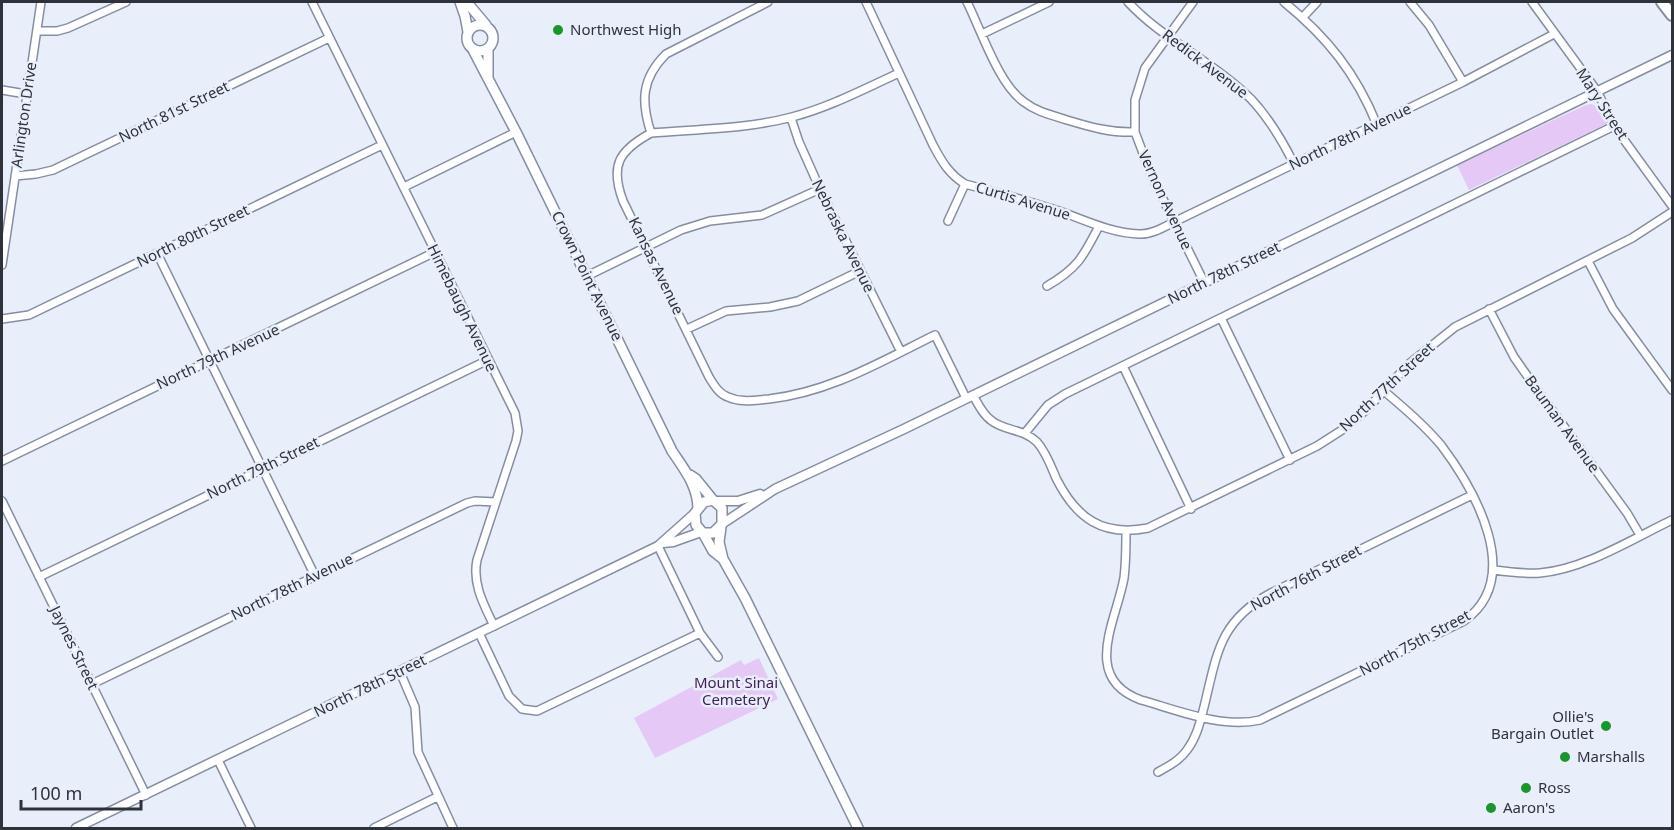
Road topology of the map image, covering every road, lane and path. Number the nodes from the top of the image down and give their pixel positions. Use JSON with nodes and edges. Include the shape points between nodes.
{"nodes":[{"id":1,"x":41,"y":2,"type":"edge"},
{"id":2,"x":126,"y":2,"type":"edge"},
{"id":3,"x":312,"y":2,"type":"edge"},
{"id":4,"x":768,"y":2,"type":"edge"},
{"id":5,"x":866,"y":2,"type":"edge"},
{"id":6,"x":967,"y":2,"type":"edge"},
{"id":7,"x":1049,"y":2,"type":"edge"},
{"id":8,"x":1128,"y":2,"type":"edge"},
{"id":9,"x":1193,"y":2,"type":"edge"},
{"id":10,"x":1284,"y":2,"type":"edge"},
{"id":11,"x":1317,"y":2,"type":"edge"},
{"id":12,"x":1410,"y":2,"type":"edge"},
{"id":13,"x":1532,"y":2,"type":"edge"},
{"id":14,"x":1662,"y":2,"type":"edge"},
{"id":15,"x":461,"y":3,"type":"edge"},
{"id":16,"x":1672,"y":15,"type":"edge"},
{"id":17,"x":1303,"y":17,"type":"junction"},
{"id":18,"x":486,"y":25,"type":"junction"},
{"id":19,"x":37,"y":31,"type":"junction"},
{"id":20,"x":468,"y":32,"type":"junction"},
{"id":21,"x":982,"y":34,"type":"junction"},
{"id":22,"x":1554,"y":34,"type":"junction"},
{"id":23,"x":1167,"y":36,"type":"junction"},
{"id":24,"x":329,"y":38,"type":"junction"},
{"id":25,"x":472,"y":48,"type":"junction"},
{"id":26,"x":489,"y":48,"type":"junction"},
{"id":27,"x":1672,"y":55,"type":"edge"},
{"id":28,"x":899,"y":73,"type":"junction"},
{"id":29,"x":488,"y":77,"type":"junction"},
{"id":30,"x":1463,"y":82,"type":"junction"},
{"id":31,"x":2,"y":90,"type":"edge"},
{"id":32,"x":1597,"y":91,"type":"junction"},
{"id":33,"x":26,"y":94,"type":"junction"},
{"id":34,"x":791,"y":118,"type":"junction"},
{"id":35,"x":1377,"y":125,"type":"junction"},
{"id":36,"x":1614,"y":126,"type":"junction"},
{"id":37,"x":516,"y":132,"type":"junction"},
{"id":38,"x":1135,"y":132,"type":"junction"},
{"id":39,"x":651,"y":133,"type":"junction"},
{"id":40,"x":382,"y":145,"type":"junction"},
{"id":41,"x":1294,"y":164,"type":"junction"},
{"id":42,"x":15,"y":176,"type":"junction"},
{"id":43,"x":965,"y":184,"type":"junction"},
{"id":44,"x":404,"y":187,"type":"junction"},
{"id":45,"x":820,"y":189,"type":"junction"},
{"id":46,"x":1672,"y":206,"type":"edge"},
{"id":47,"x":1672,"y":212,"type":"edge"},
{"id":48,"x":948,"y":221,"type":"dead end"},
{"id":49,"x":1174,"y":222,"type":"junction"},
{"id":50,"x":1099,"y":226,"type":"junction"},
{"id":51,"x":1144,"y":234,"type":"joint"},
{"id":52,"x":3,"y":238,"type":"edge"},
{"id":53,"x":646,"y":247,"type":"junction"},
{"id":54,"x":435,"y":252,"type":"junction"},
{"id":55,"x":157,"y":253,"type":"junction"},
{"id":56,"x":1588,"y":261,"type":"junction"},
{"id":57,"x":2,"y":265,"type":"edge"},
{"id":58,"x":860,"y":271,"type":"junction"},
{"id":59,"x":587,"y":276,"type":"junction"},
{"id":60,"x":1204,"y":282,"type":"junction"},
{"id":61,"x":1047,"y":286,"type":"dead end"},
{"id":62,"x":1489,"y":309,"type":"junction"},
{"id":63,"x":1221,"y":318,"type":"junction"},
{"id":64,"x":2,"y":320,"type":"edge"},
{"id":65,"x":687,"y":329,"type":"junction"},
{"id":66,"x":901,"y":352,"type":"junction"},
{"id":67,"x":488,"y":360,"type":"junction"},
{"id":68,"x":209,"y":361,"type":"junction"},
{"id":69,"x":1123,"y":366,"type":"junction"},
{"id":70,"x":1672,"y":390,"type":"edge"},
{"id":71,"x":1384,"y":391,"type":"junction"},
{"id":72,"x":969,"y":397,"type":"junction"},
{"id":73,"x":1025,"y":433,"type":"junction"},
{"id":74,"x":1290,"y":460,"type":"junction"},
{"id":75,"x":2,"y":461,"type":"edge"},
{"id":76,"x":262,"y":469,"type":"junction"},
{"id":77,"x":688,"y":474,"type":"junction"},
{"id":78,"x":775,"y":489,"type":"junction"},
{"id":79,"x":1472,"y":495,"type":"junction"},
{"id":80,"x":715,"y":500,"type":"junction"},
{"id":81,"x":2,"y":501,"type":"edge"},
{"id":82,"x":496,"y":502,"type":"junction"},
{"id":83,"x":1191,"y":508,"type":"junction"},
{"id":84,"x":696,"y":511,"type":"junction"},
{"id":85,"x":1672,"y":520,"type":"edge"},
{"id":86,"x":722,"y":526,"type":"junction"},
{"id":87,"x":1126,"y":531,"type":"junction"},
{"id":88,"x":702,"y":532,"type":"junction"},
{"id":89,"x":1640,"y":535,"type":"junction"},
{"id":90,"x":660,"y":544,"type":"junction"},
{"id":91,"x":723,"y":559,"type":"junction"},
{"id":92,"x":1494,"y":570,"type":"junction"},
{"id":93,"x":315,"y":576,"type":"junction"},
{"id":94,"x":39,"y":577,"type":"junction"},
{"id":95,"x":494,"y":626,"type":"junction"},
{"id":96,"x":479,"y":633,"type":"junction"},
{"id":97,"x":700,"y":633,"type":"junction"},
{"id":98,"x":718,"y":657,"type":"dead end"},
{"id":99,"x":400,"y":672,"type":"junction"},
{"id":100,"x":92,"y":684,"type":"junction"},
{"id":101,"x":1202,"y":716,"type":"junction"},
{"id":102,"x":218,"y":760,"type":"junction"},
{"id":103,"x":1158,"y":772,"type":"dead end"},
{"id":104,"x":146,"y":795,"type":"junction"},
{"id":105,"x":437,"y":796,"type":"junction"},
{"id":106,"x":76,"y":828,"type":"edge"},
{"id":107,"x":251,"y":828,"type":"edge"},
{"id":108,"x":374,"y":828,"type":"edge"},
{"id":109,"x":453,"y":828,"type":"edge"},
{"id":110,"x":858,"y":828,"type":"edge"}],
"edges":[{"from":1,"to":19,"type":"street","name":"Arlington Drive"},
{"from":2,"to":19,"type":"street","via":[[68,28]]},
{"from":3,"to":24,"type":"street","name":"Himebaugh Avenue"},
{"from":4,"to":39,"type":"street","via":[[666,54],[655,65],[644,96]]},
{"from":5,"to":28,"type":"street","name":"Curtis Avenue"},
{"from":6,"to":21,"type":"street","name":"Vernon Avenue"},
{"from":7,"to":21,"type":"street"},
{"from":8,"to":23,"type":"street","name":"Redick Avenue"},
{"from":9,"to":23,"type":"street"},
{"from":10,"to":17,"type":"street"},
{"from":11,"to":17,"type":"street"},
{"from":12,"to":30,"type":"street","via":[[1429,25]]},
{"from":13,"to":22,"type":"street","name":"Mary Street"},
{"from":14,"to":16,"type":"main road"},
{"from":15,"to":18,"type":"main road","via":[[470,6]]},
{"from":15,"to":20,"type":"main road"},
{"from":17,"to":35,"type":"street","via":[[1347,66]]},
{"from":18,"to":20,"type":"main road","via":[[477,25]]},
{"from":18,"to":26,"type":"main road","via":[[494,36]]},
{"from":19,"to":33,"type":"street","name":"Arlington Drive"},
{"from":20,"to":25,"type":"main road"},
{"from":21,"to":38,"type":"street","name":"Vernon Avenue","via":[[1004,80],[1024,103],[1100,130]]},
{"from":22,"to":30,"type":"street","name":"North 78th Avenue"},
{"from":22,"to":32,"type":"street","name":"Mary Street"},
{"from":23,"to":38,"type":"street","via":[[1144,68],[1138,85]]},
{"from":23,"to":41,"type":"street","name":"Redick Avenue","via":[[1250,98],[1267,117]]},
{"from":24,"to":40,"type":"street","name":"Himebaugh Avenue"},
{"from":24,"to":42,"type":"street","name":"North 81st Street","via":[[53,170]]},
{"from":25,"to":26,"type":"main road"},
{"from":25,"to":29,"type":"main road","name":"Crown Point Avenue"},
{"from":26,"to":29,"type":"main road","name":"Crown Point Avenue"},
{"from":27,"to":32,"type":"street","name":"North 78th Street"},
{"from":28,"to":34,"type":"street"},
{"from":28,"to":43,"type":"street","name":"Curtis Avenue","via":[[944,165]]},
{"from":29,"to":37,"type":"main road","name":"Crown Point Avenue"},
{"from":30,"to":35,"type":"street","name":"North 78th Avenue"},
{"from":31,"to":33,"type":"street"},
{"from":32,"to":36,"type":"street","name":"Mary Street"},
{"from":32,"to":60,"type":"street","name":"North 78th Street"},
{"from":33,"to":42,"type":"street","name":"Arlington Drive"},
{"from":34,"to":39,"type":"street"},
{"from":34,"to":45,"type":"street","name":"Nebraska Avenue"},
{"from":35,"to":41,"type":"street","name":"North 78th Avenue"},
{"from":36,"to":46,"type":"street","name":"Mary Street"},
{"from":36,"to":63,"type":"street"},
{"from":37,"to":44,"type":"street"},
{"from":37,"to":59,"type":"main road","name":"Crown Point Avenue"},
{"from":38,"to":49,"type":"street","name":"Vernon Avenue"},
{"from":39,"to":53,"type":"street","name":"Kansas Avenue","via":[[635,141],[622,155],[617,168],[617,183]]},
{"from":40,"to":44,"type":"street","name":"Himebaugh Avenue"},
{"from":40,"to":55,"type":"street","name":"North 80th Street"},
{"from":41,"to":49,"type":"street","name":"North 78th Avenue"},
{"from":42,"to":52,"type":"street","name":"Arlington Drive"},
{"from":43,"to":48,"type":"street"},
{"from":43,"to":50,"type":"street","name":"Curtis Avenue"},
{"from":44,"to":54,"type":"street","name":"Himebaugh Avenue"},
{"from":45,"to":53,"type":"street","via":[[770,213],[699,224]]},
{"from":45,"to":58,"type":"street","name":"Nebraska Avenue"},
{"from":47,"to":56,"type":"street","name":"North 77th Street"},
{"from":49,"to":51,"type":"street","name":"North 78th Avenue"},
{"from":49,"to":60,"type":"street","name":"Vernon Avenue"},
{"from":50,"to":51,"type":"street","name":"Curtis Avenue"},
{"from":50,"to":61,"type":"street","via":[[1079,263]]},
{"from":52,"to":57,"type":"street","name":"Arlington Drive"},
{"from":53,"to":59,"type":"street"},
{"from":53,"to":65,"type":"street","name":"Kansas Avenue"},
{"from":54,"to":67,"type":"street","name":"Himebaugh Avenue"},
{"from":54,"to":68,"type":"street","name":"North 79th Avenue"},
{"from":55,"to":64,"type":"street","name":"North 80th Street","via":[[29,315]]},
{"from":55,"to":68,"type":"street"},
{"from":56,"to":62,"type":"street","name":"North 77th Street"},
{"from":56,"to":70,"type":"street","via":[[1613,309]]},
{"from":58,"to":65,"type":"street","via":[[798,301],[726,311]]},
{"from":58,"to":66,"type":"street","name":"Nebraska Avenue"},
{"from":59,"to":77,"type":"main road","name":"Crown Point Avenue","via":[[672,451]]},
{"from":60,"to":72,"type":"street","name":"North 78th Street"},
{"from":62,"to":71,"type":"street","name":"North 77th Street","via":[[1430,346]]},
{"from":62,"to":89,"type":"street","name":"Bauman Avenue","via":[[1514,357]]},
{"from":63,"to":69,"type":"street"},
{"from":63,"to":74,"type":"street"},
{"from":65,"to":66,"type":"street","name":"Kansas Avenue","via":[[710,377],[722,394],[736,400],[806,393],[835,384]]},
{"from":66,"to":72,"type":"street","via":[[935,335]]},
{"from":67,"to":76,"type":"street","name":"North 79th Street"},
{"from":67,"to":82,"type":"street","name":"Himebaugh Avenue","via":[[513,409],[518,431]]},
{"from":68,"to":75,"type":"street","name":"North 79th Avenue"},
{"from":68,"to":76,"type":"street"},
{"from":69,"to":73,"type":"street","via":[[1055,399]]},
{"from":69,"to":83,"type":"street"},
{"from":71,"to":74,"type":"street","name":"North 77th Street","via":[[1342,430]]},
{"from":71,"to":79,"type":"street","via":[[1440,444]]},
{"from":72,"to":73,"type":"street","via":[[990,420]]},
{"from":72,"to":78,"type":"street","name":"North 78th Street"},
{"from":73,"to":87,"type":"street","via":[[1039,445],[1072,506],[1096,524]]},
{"from":74,"to":83,"type":"street","name":"North 77th Street"},
{"from":76,"to":93,"type":"street"},
{"from":76,"to":94,"type":"street","name":"North 79th Street"},
{"from":77,"to":80,"type":"main road","name":"Crown Point Avenue"},
{"from":77,"to":84,"type":"main road","name":"Crown Point Avenue","via":[[696,493]]},
{"from":78,"to":80,"type":"street","via":[[738,501]]},
{"from":78,"to":86,"type":"street"},
{"from":79,"to":92,"type":"street","via":[[1491,547]]},
{"from":79,"to":101,"type":"street","name":"North 76th Street","via":[[1255,601],[1237,617],[1222,640]]},
{"from":80,"to":84,"type":"main road","via":[[704,502]]},
{"from":80,"to":86,"type":"main road","via":[[723,511]]},
{"from":81,"to":94,"type":"street","name":"Jaynes Street"},
{"from":82,"to":93,"type":"street","name":"North 78th Avenue","via":[[467,503]]},
{"from":82,"to":95,"type":"street","name":"Himebaugh Avenue","via":[[475,572]]},
{"from":83,"to":87,"type":"street","name":"North 77th Street","via":[[1148,528]]},
{"from":84,"to":88,"type":"main road","via":[[695,521]]},
{"from":84,"to":90,"type":"street"},
{"from":85,"to":89,"type":"street"},
{"from":86,"to":88,"type":"main road","via":[[713,533]]},
{"from":86,"to":91,"type":"main road","via":[[719,542]]},
{"from":87,"to":101,"type":"street","via":[[1124,577],[1107,646],[1109,674],[1128,696]]},
{"from":88,"to":90,"type":"street"},
{"from":88,"to":91,"type":"main road"},
{"from":89,"to":92,"type":"street","via":[[1564,569],[1534,573]]},
{"from":90,"to":95,"type":"street","name":"North 78th Street"},
{"from":90,"to":97,"type":"street"},
{"from":91,"to":110,"type":"main road"},
{"from":92,"to":101,"type":"street","name":"North 75th Street","via":[[1485,600],[1464,621],[1260,720],[1236,723]]},
{"from":93,"to":100,"type":"street","name":"North 78th Avenue"},
{"from":94,"to":100,"type":"street","name":"Jaynes Street"},
{"from":95,"to":96,"type":"street","name":"North 78th Street"},
{"from":96,"to":97,"type":"street","via":[[509,696],[522,709],[537,711]]},
{"from":96,"to":99,"type":"street","name":"North 78th Street"},
{"from":97,"to":98,"type":"street"},
{"from":99,"to":102,"type":"street","name":"North 78th Street"},
{"from":99,"to":105,"type":"street","via":[[416,707],[418,752]]},
{"from":100,"to":104,"type":"street","name":"Jaynes Street"},
{"from":101,"to":103,"type":"street","name":"North 76th Street","via":[[1188,749]]},
{"from":102,"to":104,"type":"street","name":"North 78th Street"},
{"from":102,"to":107,"type":"street"},
{"from":104,"to":106,"type":"street","name":"North 78th Street"},
{"from":105,"to":108,"type":"street"},
{"from":105,"to":109,"type":"street"}]}
